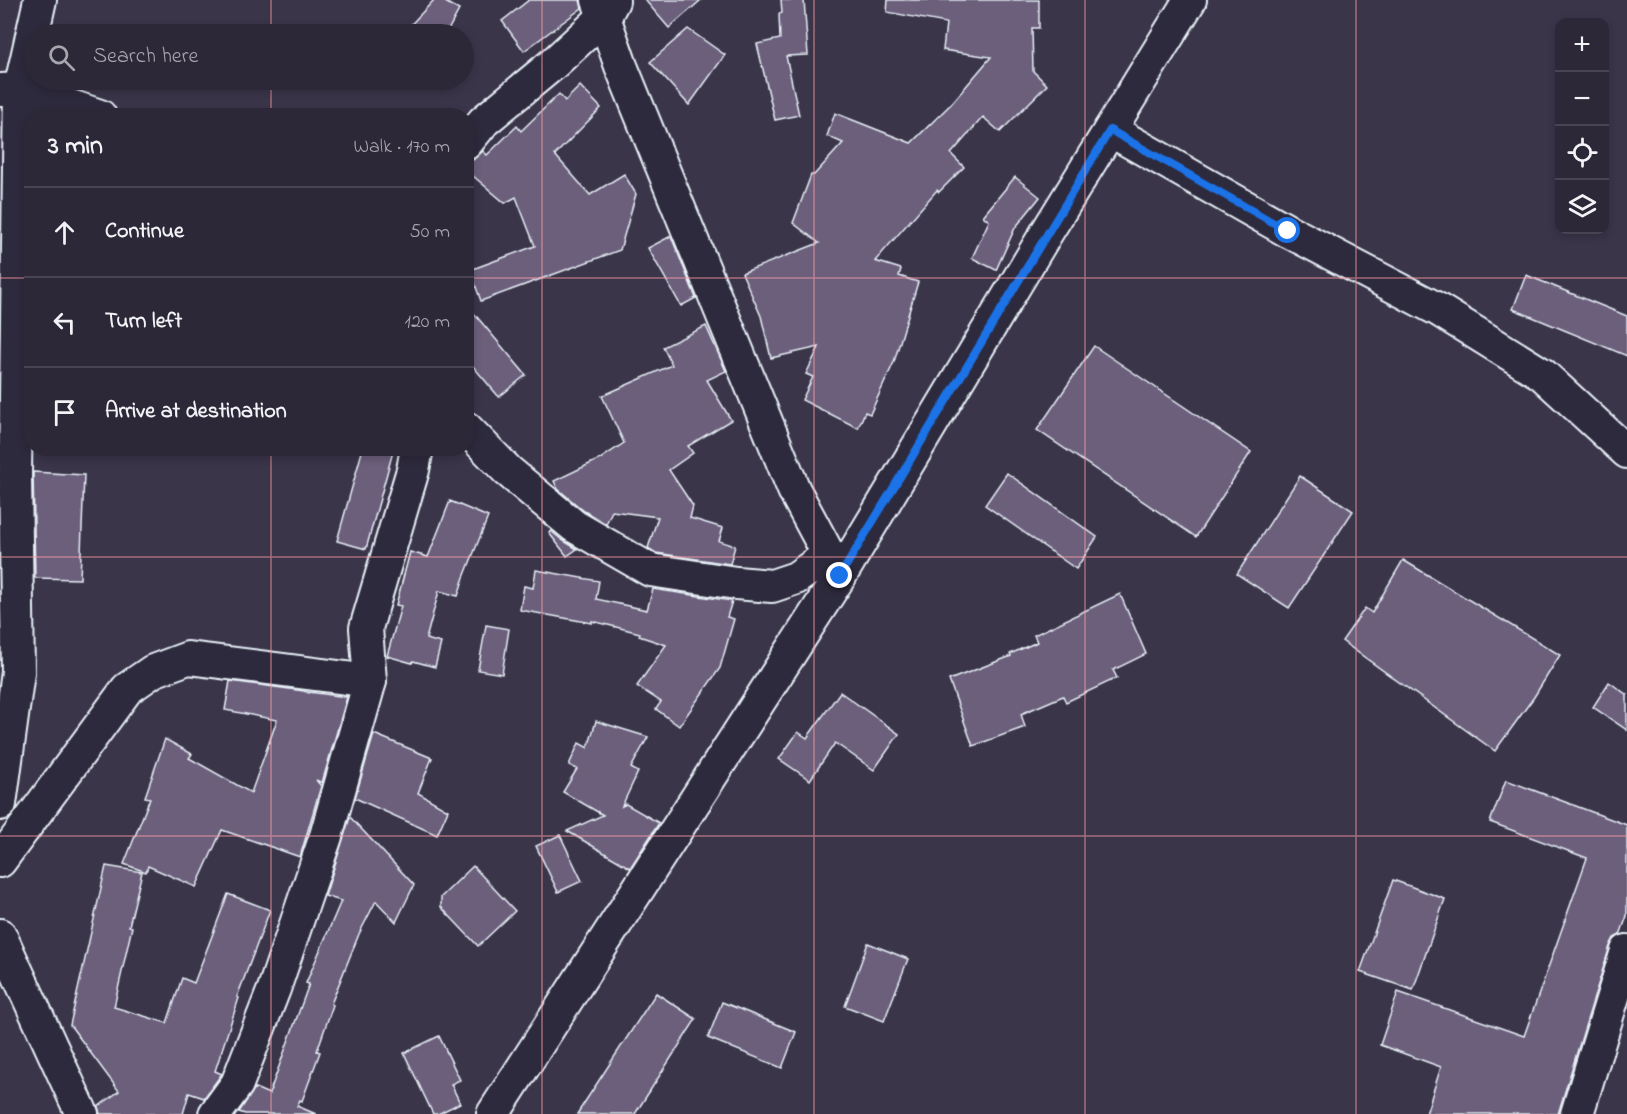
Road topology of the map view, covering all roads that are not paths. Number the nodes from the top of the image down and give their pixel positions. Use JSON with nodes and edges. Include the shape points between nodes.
{"nodes":[{"id":1,"x":39,"y":0,"type":"edge"},
{"id":2,"x":1190,"y":0,"type":"edge"},
{"id":3,"x":606,"y":5,"type":"edge"},
{"id":4,"x":31,"y":24,"type":"edge"},
{"id":5,"x":24,"y":47,"type":"edge"},
{"id":6,"x":10,"y":90,"type":"edge"},
{"id":7,"x":72,"y":108,"type":"edge"},
{"id":8,"x":1110,"y":130,"type":"junction"},
{"id":9,"x":474,"y":133,"type":"edge"},
{"id":10,"x":474,"y":436,"type":"edge"},
{"id":11,"x":1627,"y":452,"type":"edge"},
{"id":12,"x":416,"y":456,"type":"edge"},
{"id":13,"x":835,"y":565,"type":"junction"},
{"id":14,"x":370,"y":681,"type":"junction"},
{"id":15,"x":0,"y":804,"type":"edge"},
{"id":16,"x":0,"y":861,"type":"edge"},
{"id":17,"x":0,"y":935,"type":"edge"},
{"id":18,"x":1627,"y":951,"type":"edge"},
{"id":19,"x":82,"y":1114,"type":"edge"},
{"id":20,"x":215,"y":1114,"type":"edge"},
{"id":21,"x":493,"y":1114,"type":"edge"},
{"id":22,"x":1577,"y":1114,"type":"edge"}],
"edges":[{"from":1,"to":4,"type":"street"},
{"from":2,"to":8,"type":"street"},
{"from":3,"to":9,"type":"street","via":[[553,64]]},
{"from":3,"to":13,"type":"street","via":[[621,66],[794,490]]},
{"from":5,"to":6,"type":"street"},
{"from":6,"to":7,"type":"street"},
{"from":6,"to":15,"type":"street","via":[[18,672]]},
{"from":8,"to":11,"type":"street","via":[[1288,231],[1437,309],[1533,368]]},
{"from":8,"to":13,"type":"street"},
{"from":10,"to":13,"type":"street","via":[[508,471],[574,526],[650,570],[772,586]]},
{"from":12,"to":14,"type":"street","via":[[366,628]]},
{"from":13,"to":21,"type":"street"},
{"from":14,"to":16,"type":"street","via":[[188,658],[153,671],[127,688]]},
{"from":14,"to":20,"type":"street","via":[[326,836],[274,989],[237,1084]]},
{"from":17,"to":19,"type":"street"},
{"from":18,"to":22,"type":"street"}]}
